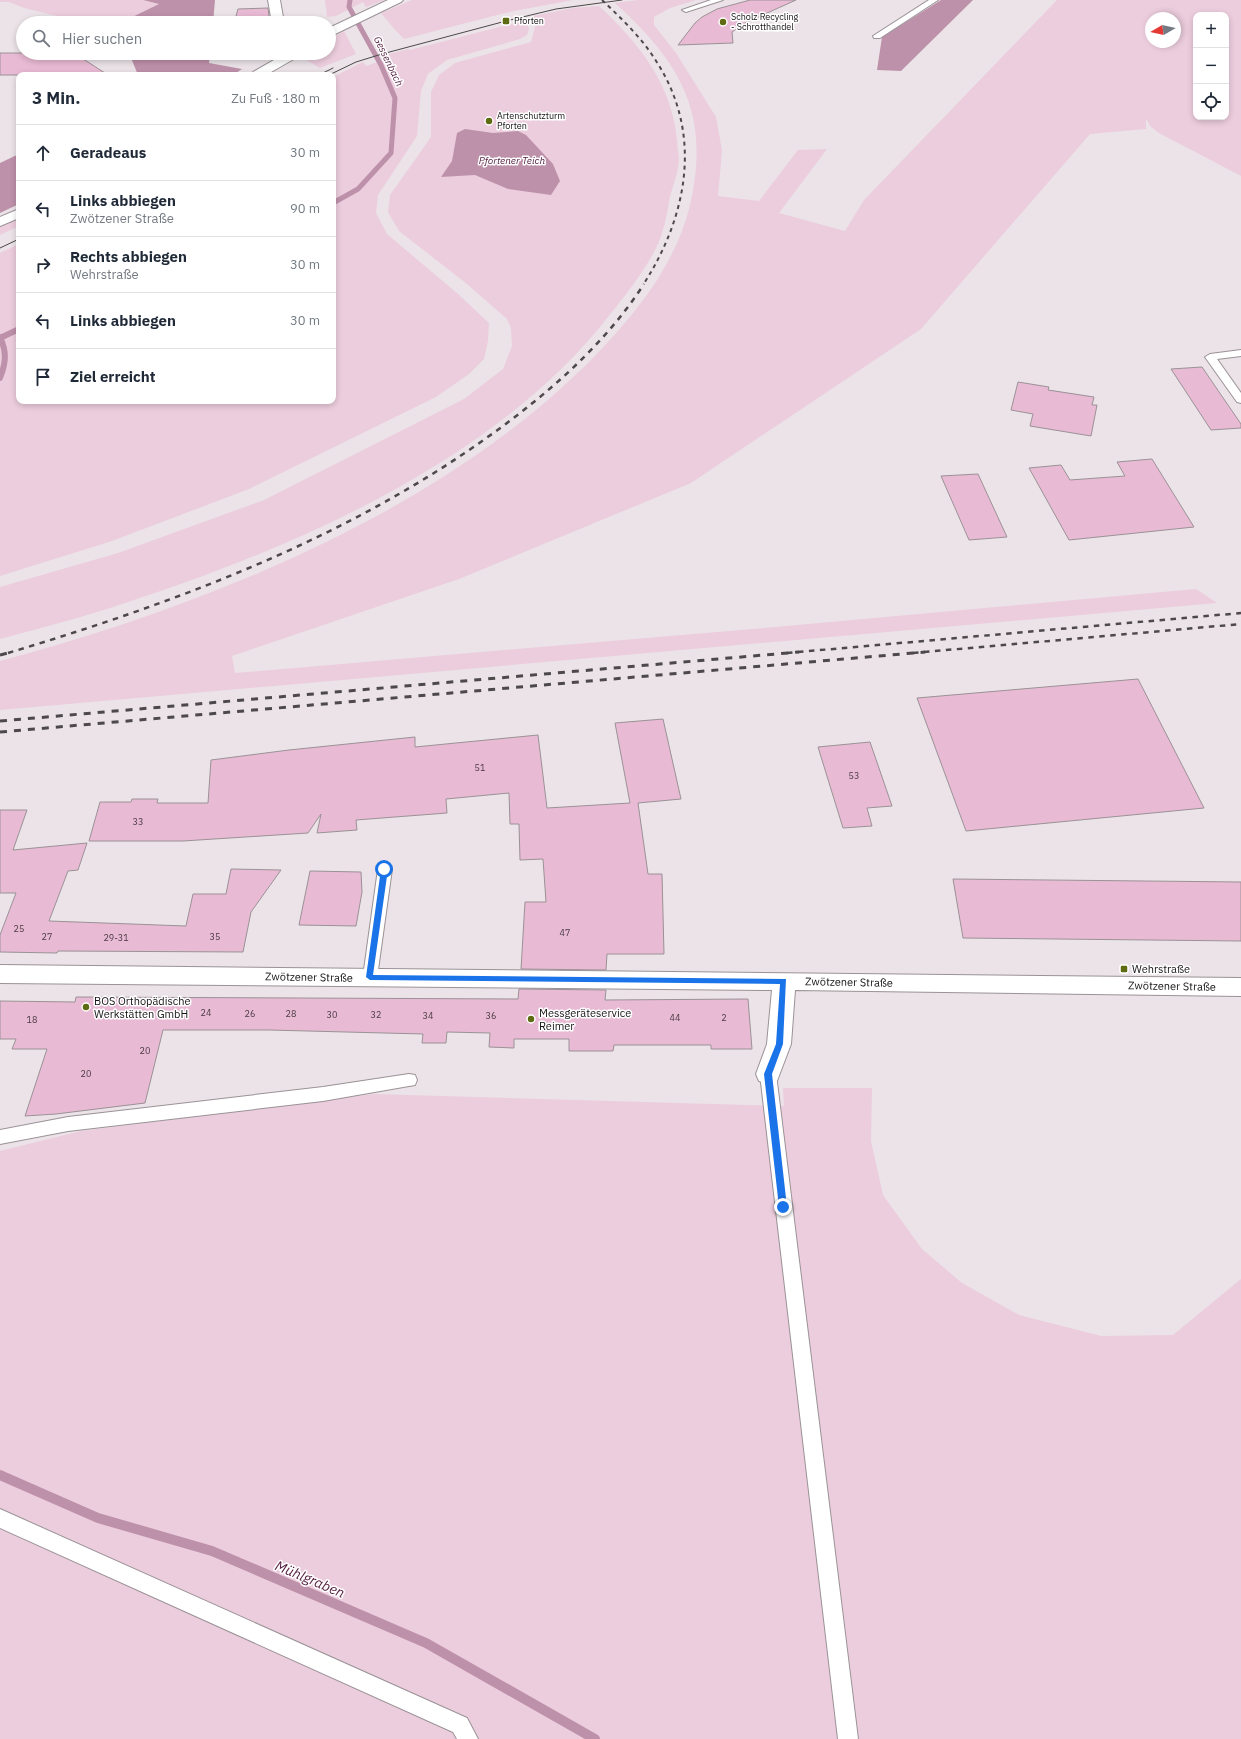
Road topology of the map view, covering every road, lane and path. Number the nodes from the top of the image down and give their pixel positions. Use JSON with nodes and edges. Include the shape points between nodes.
{"nodes":[{"id":1,"x":274,"y":0,"type":"edge"},
{"id":2,"x":397,"y":0,"type":"edge"},
{"id":3,"x":719,"y":0,"type":"edge"},
{"id":4,"x":934,"y":0,"type":"edge"},
{"id":5,"x":686,"y":10,"type":"dead end"},
{"id":6,"x":277,"y":16,"type":"edge"},
{"id":7,"x":336,"y":29,"type":"edge"},
{"id":8,"x":877,"y":36,"type":"dead end"},
{"id":9,"x":283,"y":60,"type":"edge"},
{"id":10,"x":263,"y":72,"type":"edge"},
{"id":11,"x":16,"y":214,"type":"edge"},
{"id":12,"x":0,"y":222,"type":"edge"},
{"id":13,"x":1241,"y":353,"type":"edge"},
{"id":14,"x":1241,"y":400,"type":"edge"},
{"id":15,"x":384,"y":869,"type":"dead end"},
{"id":16,"x":0,"y":974,"type":"edge"},
{"id":17,"x":370,"y":977,"type":"junction"},
{"id":18,"x":784,"y":981,"type":"junction"},
{"id":19,"x":1241,"y":987,"type":"edge"},
{"id":20,"x":768,"y":1074,"type":"joint"},
{"id":21,"x":409,"y":1080,"type":"dead end"},
{"id":22,"x":0,"y":1137,"type":"edge"},
{"id":23,"x":0,"y":1518,"type":"edge"},
{"id":24,"x":468,"y":1739,"type":"edge"},
{"id":25,"x":848,"y":1739,"type":"edge"}],
"edges":[{"from":1,"to":6,"type":"street"},
{"from":2,"to":7,"type":"street"},
{"from":3,"to":5,"type":"lane"},
{"from":4,"to":8,"type":"lane"},
{"from":9,"to":10,"type":"street"},
{"from":11,"to":12,"type":"street"},
{"from":13,"to":14,"type":"lane","via":[[1210,357]]},
{"from":15,"to":17,"type":"lane"},
{"from":16,"to":17,"type":"street","name":"Zwötzener Straße"},
{"from":17,"to":18,"type":"street","name":"Zwötzener Straße"},
{"from":18,"to":19,"type":"street","name":"Zwötzener Straße"},
{"from":18,"to":20,"type":"street","via":[[779,1044]]},
{"from":20,"to":25,"type":"lane"},
{"from":21,"to":22,"type":"lane","via":[[323,1094],[68,1124]]},
{"from":23,"to":24,"type":"lane","via":[[460,1725]]}]}
